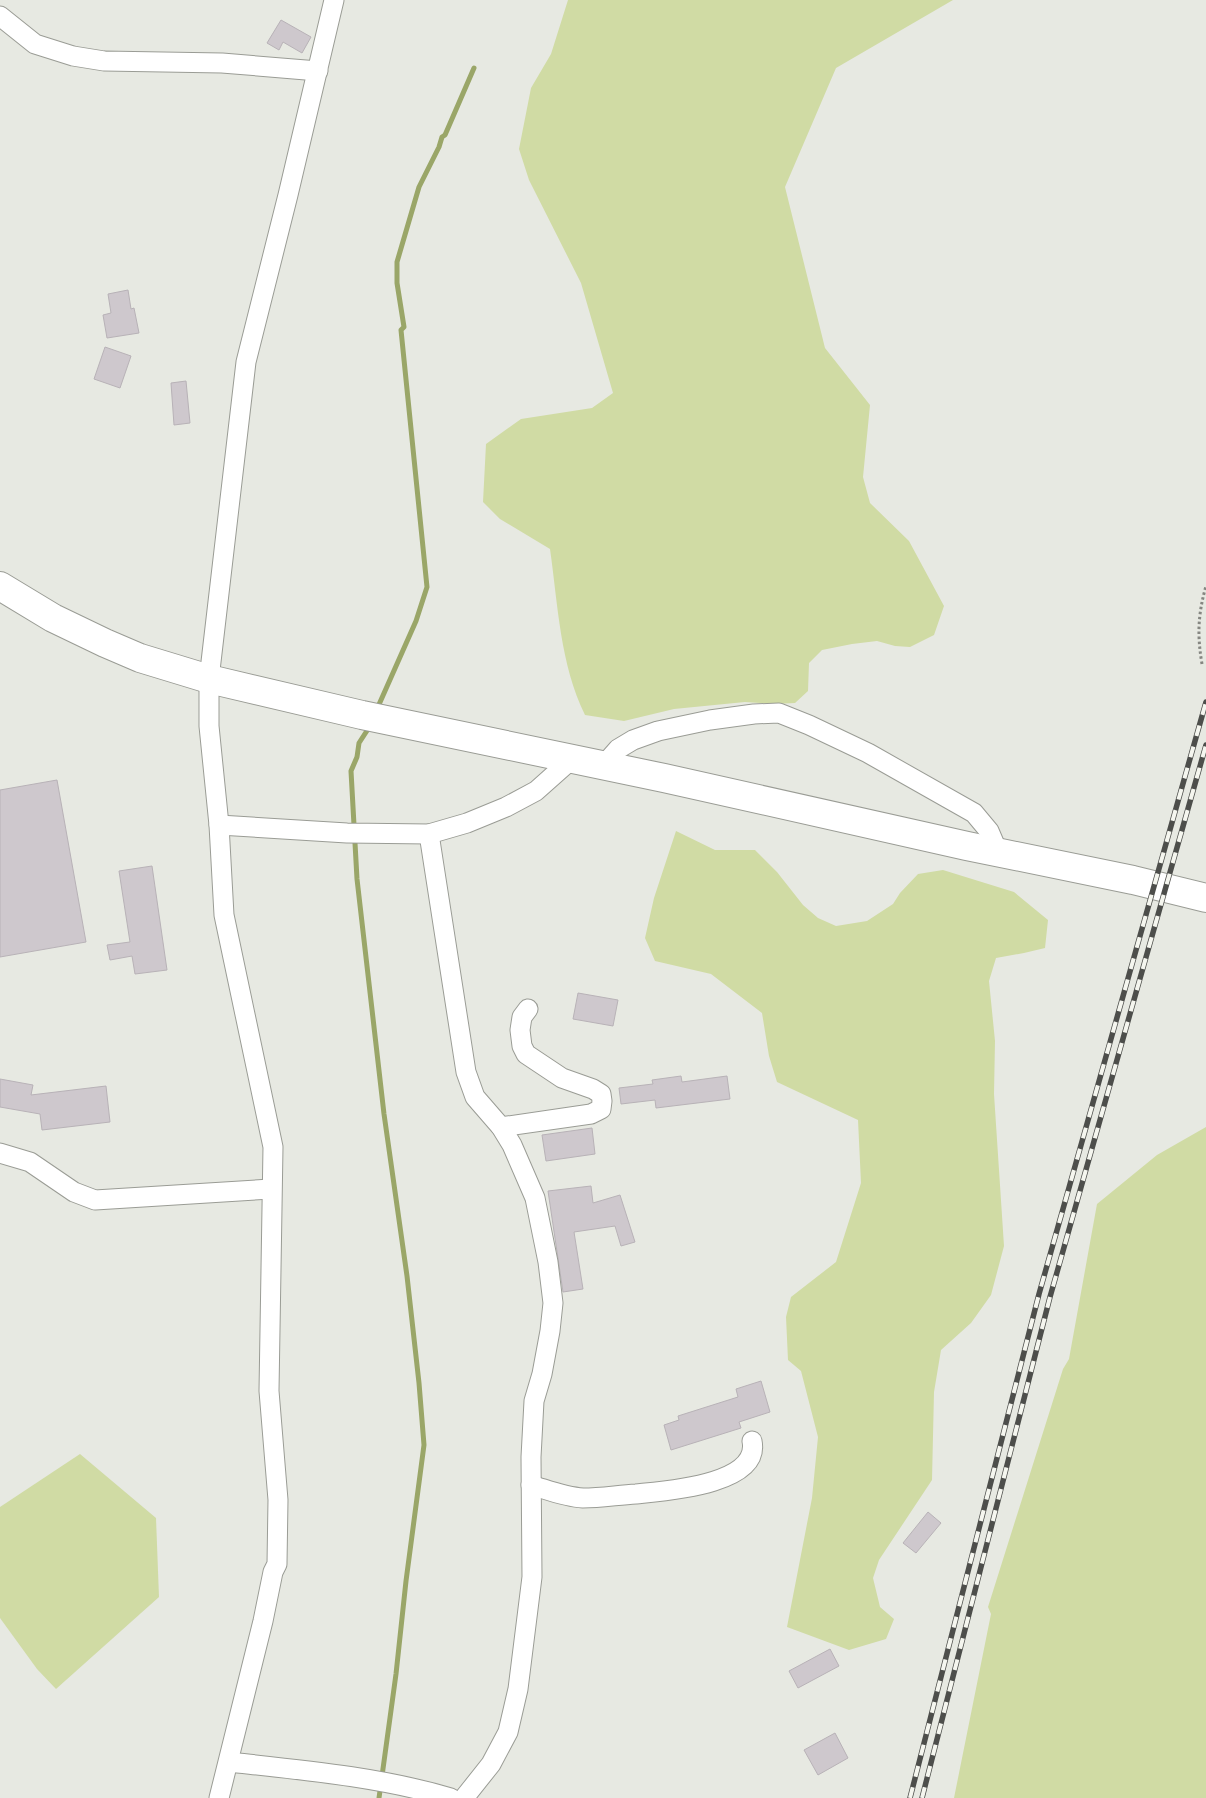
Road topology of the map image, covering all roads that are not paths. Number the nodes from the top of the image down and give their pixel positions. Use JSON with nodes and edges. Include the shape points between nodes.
{"nodes":[{"id":1,"x":334,"y":0,"type":"edge"},
{"id":2,"x":0,"y":16,"type":"edge"},
{"id":3,"x":318,"y":71,"type":"junction"},
{"id":4,"x":0,"y":586,"type":"edge"},
{"id":5,"x":209,"y":679,"type":"junction"},
{"id":6,"x":572,"y":759,"type":"junction"},
{"id":7,"x":603,"y":766,"type":"junction"},
{"id":8,"x":219,"y":825,"type":"junction"},
{"id":9,"x":429,"y":834,"type":"junction"},
{"id":10,"x":998,"y":852,"type":"junction"},
{"id":11,"x":1206,"y":898,"type":"edge"},
{"id":12,"x":528,"y":1009,"type":"dead end"},
{"id":13,"x":501,"y":1127,"type":"junction"},
{"id":14,"x":0,"y":1153,"type":"edge"},
{"id":15,"x":271,"y":1189,"type":"junction"},
{"id":16,"x":752,"y":1440,"type":"dead end"},
{"id":17,"x":531,"y":1485,"type":"junction"},
{"id":18,"x":228,"y":1762,"type":"junction"},
{"id":19,"x":219,"y":1798,"type":"edge"},
{"id":20,"x":451,"y":1798,"type":"edge"},
{"id":21,"x":464,"y":1798,"type":"edge"}],
"edges":[{"from":1,"to":3,"type":"street"},
{"from":2,"to":3,"type":"street","via":[[35,44],[73,56],[104,61],[222,63]]},
{"from":3,"to":5,"type":"street","via":[[246,362]]},
{"from":4,"to":5,"type":"street","via":[[53,618],[140,658]]},
{"from":5,"to":6,"type":"street"},
{"from":5,"to":8,"type":"street","via":[[209,726]]},
{"from":6,"to":7,"type":"street"},
{"from":6,"to":9,"type":"street","via":[[536,791],[506,807]]},
{"from":7,"to":10,"type":"street"},
{"from":7,"to":10,"type":"street","via":[[618,748],[658,731],[710,720],[779,713],[868,753],[974,813],[989,831]]},
{"from":8,"to":9,"type":"street"},
{"from":8,"to":15,"type":"street","via":[[224,915],[273,1147]]},
{"from":9,"to":13,"type":"street","via":[[466,1072],[474,1097]]},
{"from":10,"to":11,"type":"street"},
{"from":12,"to":13,"type":"street","via":[[522,1017],[520,1030],[526,1054],[562,1078],[594,1089],[601,1094],[602,1101],[600,1109],[591,1114]]},
{"from":13,"to":17,"type":"street","via":[[535,1198],[553,1303],[547,1348],[534,1401]]},
{"from":14,"to":15,"type":"street","via":[[30,1162],[74,1192],[95,1200]]},
{"from":15,"to":18,"type":"street","via":[[270,1391],[278,1500],[277,1564]]},
{"from":16,"to":17,"type":"street","via":[[753,1452],[740,1468],[722,1478],[686,1489],[581,1498]]},
{"from":17,"to":21,"type":"street","via":[[532,1577],[518,1689],[508,1732],[491,1764]]},
{"from":18,"to":19,"type":"street"},
{"from":18,"to":20,"type":"street","via":[[416,1788]]}]}
